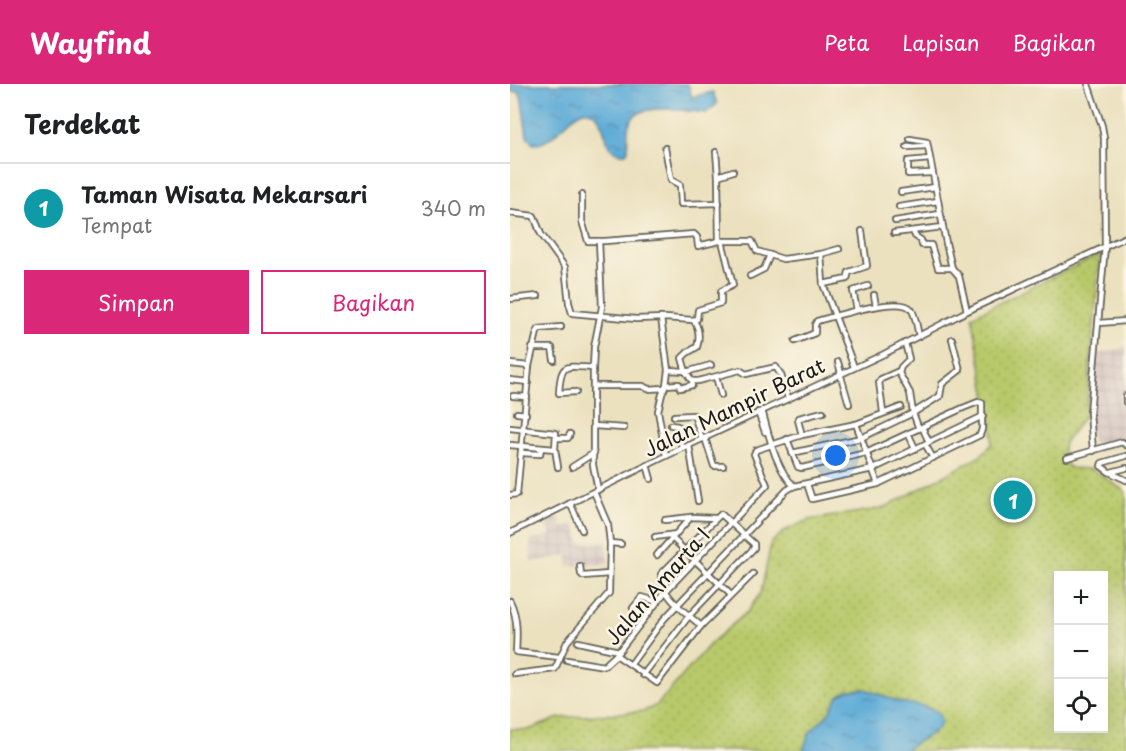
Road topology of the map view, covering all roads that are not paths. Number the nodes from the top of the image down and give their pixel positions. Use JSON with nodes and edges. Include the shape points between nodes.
{"nodes":[{"id":1,"x":1088,"y":84,"type":"edge"},
{"id":2,"x":910,"y":139,"type":"dead end"},
{"id":3,"x":927,"y":146,"type":"junction"},
{"id":4,"x":907,"y":147,"type":"dead end"},
{"id":5,"x":665,"y":148,"type":"dead end"},
{"id":6,"x":716,"y":152,"type":"dead end"},
{"id":7,"x":930,"y":159,"type":"junction"},
{"id":8,"x":734,"y":171,"type":"dead end"},
{"id":9,"x":933,"y":173,"type":"junction"},
{"id":10,"x":718,"y":176,"type":"junction"},
{"id":11,"x":935,"y":187,"type":"junction"},
{"id":12,"x":901,"y":192,"type":"dead end"},
{"id":13,"x":582,"y":195,"type":"dead end"},
{"id":14,"x":938,"y":201,"type":"junction"},
{"id":15,"x":719,"y":203,"type":"junction"},
{"id":16,"x":899,"y":207,"type":"dead end"},
{"id":17,"x":510,"y":213,"type":"edge"},
{"id":18,"x":940,"y":214,"type":"junction"},
{"id":19,"x":895,"y":221,"type":"dead end"},
{"id":20,"x":943,"y":227,"type":"junction"},
{"id":21,"x":862,"y":231,"type":"dead end"},
{"id":22,"x":913,"y":231,"type":"junction"},
{"id":23,"x":894,"y":233,"type":"dead end"},
{"id":24,"x":1126,"y":237,"type":"edge"},
{"id":25,"x":598,"y":241,"type":"junction"},
{"id":26,"x":720,"y":241,"type":"junction"},
{"id":27,"x":1105,"y":242,"type":"junction"},
{"id":28,"x":946,"y":243,"type":"junction"},
{"id":29,"x":931,"y":245,"type":"junction"},
{"id":30,"x":839,"y":249,"type":"dead end"},
{"id":31,"x":821,"y":254,"type":"junction"},
{"id":32,"x":770,"y":255,"type":"junction"},
{"id":33,"x":952,"y":268,"type":"junction"},
{"id":34,"x":750,"y":276,"type":"dead end"},
{"id":35,"x":823,"y":284,"type":"junction"},
{"id":36,"x":868,"y":286,"type":"dead end"},
{"id":37,"x":874,"y":294,"type":"dead end"},
{"id":38,"x":538,"y":296,"type":"dead end"},
{"id":39,"x":510,"y":298,"type":"edge"},
{"id":40,"x":876,"y":306,"type":"junction"},
{"id":41,"x":857,"y":310,"type":"junction"},
{"id":42,"x":969,"y":310,"type":"junction"},
{"id":43,"x":600,"y":316,"type":"junction"},
{"id":44,"x":836,"y":317,"type":"junction"},
{"id":45,"x":661,"y":318,"type":"junction"},
{"id":46,"x":693,"y":320,"type":"junction"},
{"id":47,"x":1126,"y":321,"type":"edge"},
{"id":48,"x":1099,"y":322,"type":"junction"},
{"id":49,"x":561,"y":327,"type":"dead end"},
{"id":50,"x":919,"y":336,"type":"junction"},
{"id":51,"x":952,"y":339,"type":"dead end"},
{"id":52,"x":795,"y":341,"type":"dead end"},
{"id":53,"x":905,"y":343,"type":"junction"},
{"id":54,"x":532,"y":348,"type":"junction"},
{"id":55,"x":554,"y":360,"type":"dead end"},
{"id":56,"x":838,"y":362,"type":"dead end"},
{"id":57,"x":510,"y":364,"type":"edge"},
{"id":58,"x":529,"y":366,"type":"junction"},
{"id":59,"x":711,"y":366,"type":"dead end"},
{"id":60,"x":854,"y":367,"type":"junction"},
{"id":61,"x":593,"y":368,"type":"junction"},
{"id":62,"x":668,"y":370,"type":"junction"},
{"id":63,"x":686,"y":371,"type":"junction"},
{"id":64,"x":898,"y":371,"type":"junction"},
{"id":65,"x":841,"y":373,"type":"junction"},
{"id":66,"x":716,"y":377,"type":"junction"},
{"id":67,"x":510,"y":380,"type":"edge"},
{"id":68,"x":528,"y":382,"type":"junction"},
{"id":69,"x":692,"y":385,"type":"dead end"},
{"id":70,"x":594,"y":386,"type":"junction"},
{"id":71,"x":665,"y":387,"type":"junction"},
{"id":72,"x":576,"y":392,"type":"dead end"},
{"id":73,"x":553,"y":393,"type":"dead end"},
{"id":74,"x":559,"y":393,"type":"junction"},
{"id":75,"x":721,"y":395,"type":"dead end"},
{"id":76,"x":513,"y":396,"type":"dead end"},
{"id":77,"x":1126,"y":396,"type":"edge"},
{"id":78,"x":527,"y":398,"type":"junction"},
{"id":79,"x":788,"y":398,"type":"junction"},
{"id":80,"x":1126,"y":402,"type":"edge"},
{"id":81,"x":849,"y":404,"type":"dead end"},
{"id":82,"x":901,"y":407,"type":"dead end"},
{"id":83,"x":760,"y":411,"type":"junction"},
{"id":84,"x":823,"y":412,"type":"dead end"},
{"id":85,"x":883,"y":412,"type":"junction"},
{"id":86,"x":517,"y":413,"type":"dead end"},
{"id":87,"x":913,"y":413,"type":"junction"},
{"id":88,"x":526,"y":414,"type":"junction"},
{"id":89,"x":982,"y":416,"type":"junction"},
{"id":90,"x":674,"y":417,"type":"dead end"},
{"id":91,"x":856,"y":424,"type":"junction"},
{"id":92,"x":671,"y":425,"type":"dead end"},
{"id":93,"x":594,"y":426,"type":"junction"},
{"id":94,"x":510,"y":428,"type":"edge"},
{"id":95,"x":624,"y":428,"type":"dead end"},
{"id":96,"x":920,"y":428,"type":"junction"},
{"id":97,"x":524,"y":430,"type":"junction"},
{"id":98,"x":570,"y":434,"type":"dead end"},
{"id":99,"x":908,"y":434,"type":"junction"},
{"id":100,"x":802,"y":435,"type":"junction"},
{"id":101,"x":557,"y":438,"type":"junction"},
{"id":102,"x":704,"y":438,"type":"junction"},
{"id":103,"x":861,"y":438,"type":"junction"},
{"id":104,"x":787,"y":439,"type":"junction"},
{"id":105,"x":927,"y":443,"type":"junction"},
{"id":106,"x":689,"y":445,"type":"junction"},
{"id":107,"x":1126,"y":445,"type":"edge"},
{"id":108,"x":510,"y":446,"type":"edge"},
{"id":109,"x":770,"y":446,"type":"junction"},
{"id":110,"x":522,"y":447,"type":"junction"},
{"id":111,"x":540,"y":448,"type":"junction"},
{"id":112,"x":682,"y":448,"type":"junction"},
{"id":113,"x":915,"y":448,"type":"junction"},
{"id":114,"x":555,"y":449,"type":"junction"},
{"id":115,"x":1093,"y":451,"type":"junction"},
{"id":116,"x":521,"y":453,"type":"junction"},
{"id":117,"x":594,"y":453,"type":"junction"},
{"id":118,"x":792,"y":453,"type":"junction"},
{"id":119,"x":866,"y":453,"type":"junction"},
{"id":120,"x":666,"y":456,"type":"junction"},
{"id":121,"x":1126,"y":456,"type":"edge"},
{"id":122,"x":933,"y":458,"type":"junction"},
{"id":123,"x":1067,"y":458,"type":"dead end"},
{"id":124,"x":646,"y":465,"type":"junction"},
{"id":125,"x":723,"y":466,"type":"dead end"},
{"id":126,"x":558,"y":467,"type":"dead end"},
{"id":127,"x":572,"y":467,"type":"dead end"},
{"id":128,"x":1126,"y":468,"type":"edge"},
{"id":129,"x":873,"y":469,"type":"junction"},
{"id":130,"x":1111,"y":472,"type":"junction"},
{"id":131,"x":651,"y":479,"type":"dead end"},
{"id":132,"x":784,"y":479,"type":"junction"},
{"id":133,"x":1126,"y":480,"type":"edge"},
{"id":134,"x":807,"y":484,"type":"junction"},
{"id":135,"x":878,"y":484,"type":"junction"},
{"id":136,"x":794,"y":486,"type":"junction"},
{"id":137,"x":787,"y":490,"type":"junction"},
{"id":138,"x":596,"y":491,"type":"junction"},
{"id":139,"x":510,"y":495,"type":"edge"},
{"id":140,"x":698,"y":501,"type":"dead end"},
{"id":141,"x":570,"y":503,"type":"junction"},
{"id":142,"x":692,"y":518,"type":"junction"},
{"id":143,"x":715,"y":518,"type":"junction"},
{"id":144,"x":665,"y":520,"type":"dead end"},
{"id":145,"x":732,"y":523,"type":"junction"},
{"id":146,"x":582,"y":530,"type":"dead end"},
{"id":147,"x":510,"y":533,"type":"edge"},
{"id":148,"x":745,"y":535,"type":"junction"},
{"id":149,"x":655,"y":537,"type":"dead end"},
{"id":150,"x":674,"y":537,"type":"junction"},
{"id":151,"x":610,"y":543,"type":"junction"},
{"id":152,"x":621,"y":544,"type":"dead end"},
{"id":153,"x":685,"y":550,"type":"junction"},
{"id":154,"x":657,"y":555,"type":"dead end"},
{"id":155,"x":696,"y":561,"type":"junction"},
{"id":156,"x":580,"y":566,"type":"dead end"},
{"id":157,"x":708,"y":572,"type":"junction"},
{"id":158,"x":609,"y":574,"type":"junction"},
{"id":159,"x":753,"y":574,"type":"dead end"},
{"id":160,"x":720,"y":583,"type":"junction"},
{"id":161,"x":665,"y":592,"type":"junction"},
{"id":162,"x":732,"y":595,"type":"junction"},
{"id":163,"x":510,"y":601,"type":"edge"},
{"id":164,"x":658,"y":602,"type":"junction"},
{"id":165,"x":677,"y":604,"type":"junction"},
{"id":166,"x":633,"y":608,"type":"dead end"},
{"id":167,"x":689,"y":616,"type":"junction"},
{"id":168,"x":700,"y":626,"type":"junction"},
{"id":169,"x":579,"y":642,"type":"dead end"},
{"id":170,"x":618,"y":653,"type":"junction"},
{"id":171,"x":559,"y":657,"type":"junction"},
{"id":172,"x":567,"y":660,"type":"dead end"},
{"id":173,"x":631,"y":664,"type":"junction"},
{"id":174,"x":515,"y":674,"type":"dead end"},
{"id":175,"x":643,"y":675,"type":"junction"}],
"edges":[{"from":1,"to":27,"type":"street","via":[[1104,138]]},
{"from":2,"to":3,"type":"street","via":[[925,140]]},
{"from":3,"to":4,"type":"street"},
{"from":3,"to":7,"type":"street"},
{"from":5,"to":15,"type":"street","via":[[671,180],[680,184],[681,204]]},
{"from":6,"to":10,"type":"street"},
{"from":7,"to":9,"type":"street"},
{"from":7,"to":9,"type":"street","via":[[908,161],[908,174]]},
{"from":8,"to":10,"type":"street"},
{"from":9,"to":11,"type":"street"},
{"from":10,"to":15,"type":"street"},
{"from":11,"to":12,"type":"street"},
{"from":11,"to":14,"type":"street"},
{"from":13,"to":25,"type":"street","via":[[586,239]]},
{"from":14,"to":16,"type":"street"},
{"from":14,"to":18,"type":"street"},
{"from":15,"to":26,"type":"street"},
{"from":17,"to":43,"type":"street","via":[[536,218],[541,234],[566,267],[572,313]]},
{"from":18,"to":19,"type":"street"},
{"from":18,"to":20,"type":"street"},
{"from":20,"to":22,"type":"street"},
{"from":20,"to":28,"type":"street"},
{"from":21,"to":35,"type":"street","via":[[867,266],[849,272],[847,279]]},
{"from":22,"to":23,"type":"street"},
{"from":22,"to":29,"type":"street","via":[[922,246]]},
{"from":24,"to":27,"type":"street","name":"Jalan Mampir Barat"},
{"from":25,"to":26,"type":"street","via":[[694,234],[698,246]]},
{"from":25,"to":43,"type":"street"},
{"from":26,"to":32,"type":"street","via":[[752,241],[757,250]]},
{"from":26,"to":46,"type":"street","via":[[733,285],[721,291],[721,303],[698,310],[697,319]]},
{"from":27,"to":42,"type":"street","name":"Jalan Mampir Barat"},
{"from":27,"to":48,"type":"street"},
{"from":28,"to":29,"type":"street"},
{"from":28,"to":33,"type":"street"},
{"from":29,"to":33,"type":"street","via":[[938,268]]},
{"from":30,"to":31,"type":"street"},
{"from":31,"to":32,"type":"street","via":[[783,259]]},
{"from":31,"to":35,"type":"street"},
{"from":32,"to":34,"type":"street","via":[[764,269]]},
{"from":33,"to":42,"type":"street","via":[[959,276]]},
{"from":35,"to":44,"type":"street"},
{"from":36,"to":41,"type":"street","via":[[853,291]]},
{"from":37,"to":40,"type":"street"},
{"from":38,"to":39,"type":"street"},
{"from":40,"to":41,"type":"street"},
{"from":40,"to":50,"type":"street","via":[[909,307]]},
{"from":41,"to":44,"type":"street"},
{"from":42,"to":50,"type":"street","name":"Jalan Mampir Barat"},
{"from":43,"to":45,"type":"street"},
{"from":43,"to":61,"type":"street"},
{"from":44,"to":52,"type":"street","via":[[817,321],[815,333]]},
{"from":44,"to":60,"type":"street"},
{"from":45,"to":46,"type":"street"},
{"from":45,"to":62,"type":"street"},
{"from":46,"to":63,"type":"street","via":[[699,342],[682,358]]},
{"from":47,"to":48,"type":"street"},
{"from":48,"to":115,"type":"street","via":[[1090,412]]},
{"from":49,"to":54,"type":"street","via":[[539,329]]},
{"from":50,"to":53,"type":"street","name":"Jalan Mampir Barat"},
{"from":51,"to":87,"type":"street","via":[[960,370],[942,384],[940,396]]},
{"from":53,"to":60,"type":"street","name":"Jalan Mampir Barat"},
{"from":53,"to":64,"type":"street","via":[[909,359]]},
{"from":54,"to":55,"type":"street","via":[[552,348]]},
{"from":54,"to":58,"type":"street"},
{"from":56,"to":65,"type":"street"},
{"from":57,"to":58,"type":"street"},
{"from":58,"to":68,"type":"street"},
{"from":59,"to":63,"type":"street"},
{"from":60,"to":65,"type":"street","name":"Jalan Mampir Barat"},
{"from":61,"to":70,"type":"street"},
{"from":61,"to":74,"type":"street","via":[[566,368],[560,374]]},
{"from":62,"to":63,"type":"street"},
{"from":62,"to":71,"type":"street"},
{"from":63,"to":66,"type":"street","via":[[694,381]]},
{"from":64,"to":85,"type":"street","via":[[879,382]]},
{"from":64,"to":87,"type":"street","via":[[910,393]]},
{"from":65,"to":79,"type":"street","name":"Jalan Mampir Barat"},
{"from":65,"to":81,"type":"street"},
{"from":66,"to":75,"type":"street"},
{"from":66,"to":79,"type":"street","via":[[776,367]]},
{"from":67,"to":68,"type":"street"},
{"from":68,"to":78,"type":"street"},
{"from":69,"to":71,"type":"street"},
{"from":70,"to":71,"type":"street"},
{"from":70,"to":93,"type":"street"},
{"from":71,"to":120,"type":"street","via":[[658,411]]},
{"from":72,"to":74,"type":"street"},
{"from":73,"to":74,"type":"street"},
{"from":76,"to":78,"type":"street"},
{"from":77,"to":80,"type":"street"},
{"from":78,"to":88,"type":"street"},
{"from":79,"to":83,"type":"street","name":"Jalan Mampir Barat"},
{"from":82,"to":85,"type":"street"},
{"from":83,"to":102,"type":"street","name":"Jalan Mampir Barat"},
{"from":83,"to":109,"type":"street"},
{"from":84,"to":100,"type":"street","via":[[799,418]]},
{"from":85,"to":91,"type":"street"},
{"from":86,"to":88,"type":"street"},
{"from":87,"to":96,"type":"street"},
{"from":87,"to":103,"type":"street"},
{"from":88,"to":97,"type":"street"},
{"from":89,"to":96,"type":"street","via":[[982,403],[978,402]]},
{"from":89,"to":105,"type":"street"},
{"from":89,"to":122,"type":"street","via":[[980,435]]},
{"from":90,"to":102,"type":"street","via":[[694,415]]},
{"from":91,"to":100,"type":"street"},
{"from":91,"to":103,"type":"street"},
{"from":92,"to":112,"type":"street","via":[[678,426]]},
{"from":93,"to":95,"type":"street"},
{"from":93,"to":117,"type":"street"},
{"from":94,"to":97,"type":"street"},
{"from":96,"to":99,"type":"street"},
{"from":96,"to":105,"type":"street"},
{"from":97,"to":101,"type":"street","via":[[556,433]]},
{"from":97,"to":110,"type":"street"},
{"from":98,"to":101,"type":"street","via":[[568,438]]},
{"from":99,"to":113,"type":"street"},
{"from":99,"to":119,"type":"street"},
{"from":100,"to":104,"type":"street"},
{"from":101,"to":114,"type":"street"},
{"from":102,"to":106,"type":"street","name":"Jalan Mampir Barat"},
{"from":102,"to":125,"type":"street","via":[[714,466]]},
{"from":103,"to":118,"type":"street"},
{"from":103,"to":119,"type":"street"},
{"from":104,"to":109,"type":"street"},
{"from":104,"to":118,"type":"street"},
{"from":105,"to":113,"type":"street"},
{"from":105,"to":122,"type":"street"},
{"from":106,"to":112,"type":"street","name":"Jalan Mampir Barat"},
{"from":106,"to":140,"type":"street"},
{"from":107,"to":115,"type":"street","via":[[1122,442]]},
{"from":108,"to":110,"type":"street"},
{"from":109,"to":132,"type":"street"},
{"from":109,"to":145,"type":"street","name":"Jalan Amarta I","via":[[754,454],[767,485]]},
{"from":110,"to":111,"type":"street"},
{"from":110,"to":116,"type":"street"},
{"from":111,"to":114,"type":"street"},
{"from":111,"to":116,"type":"street","via":[[540,454]]},
{"from":112,"to":120,"type":"street","name":"Jalan Mampir Barat"},
{"from":113,"to":129,"type":"street"},
{"from":114,"to":126,"type":"street"},
{"from":115,"to":123,"type":"street"},
{"from":116,"to":139,"type":"street","via":[[517,494]]},
{"from":117,"to":127,"type":"street"},
{"from":117,"to":138,"type":"street"},
{"from":118,"to":119,"type":"street","via":[[800,469]]},
{"from":119,"to":129,"type":"street"},
{"from":120,"to":124,"type":"street","name":"Jalan Mampir Barat"},
{"from":121,"to":130,"type":"street","via":[[1102,463],[1103,469]]},
{"from":122,"to":135,"type":"street"},
{"from":124,"to":131,"type":"street"},
{"from":124,"to":138,"type":"street","name":"Jalan Mampir Barat"},
{"from":128,"to":130,"type":"street"},
{"from":129,"to":134,"type":"street"},
{"from":129,"to":135,"type":"street"},
{"from":130,"to":133,"type":"street"},
{"from":132,"to":136,"type":"street"},
{"from":132,"to":137,"type":"street"},
{"from":134,"to":135,"type":"street","via":[[812,499]]},
{"from":134,"to":136,"type":"street"},
{"from":136,"to":137,"type":"street"},
{"from":137,"to":148,"type":"street"},
{"from":138,"to":141,"type":"street","name":"Jalan Mampir Barat"},
{"from":138,"to":151,"type":"street"},
{"from":141,"to":146,"type":"street"},
{"from":141,"to":147,"type":"street","name":"Jalan Mampir Barat"},
{"from":142,"to":143,"type":"street"},
{"from":142,"to":144,"type":"street"},
{"from":142,"to":150,"type":"street"},
{"from":143,"to":145,"type":"street","via":[[721,514]]},
{"from":143,"to":153,"type":"street"},
{"from":145,"to":148,"type":"street"},
{"from":145,"to":155,"type":"street","name":"Jalan Amarta I"},
{"from":148,"to":157,"type":"street"},
{"from":148,"to":160,"type":"street","via":[[754,548]]},
{"from":149,"to":150,"type":"street"},
{"from":150,"to":153,"type":"street"},
{"from":150,"to":154,"type":"street"},
{"from":151,"to":152,"type":"street"},
{"from":151,"to":158,"type":"street"},
{"from":153,"to":155,"type":"street"},
{"from":153,"to":161,"type":"street","via":[[661,574]]},
{"from":155,"to":157,"type":"street"},
{"from":155,"to":161,"type":"street","name":"Jalan Amarta I"},
{"from":156,"to":158,"type":"street","via":[[583,576]]},
{"from":157,"to":160,"type":"street"},
{"from":157,"to":165,"type":"street"},
{"from":158,"to":171,"type":"street","via":[[608,596],[567,642]]},
{"from":159,"to":162,"type":"street"},
{"from":160,"to":162,"type":"street"},
{"from":160,"to":167,"type":"street"},
{"from":161,"to":164,"type":"street","name":"Jalan Amarta I"},
{"from":161,"to":165,"type":"street"},
{"from":162,"to":168,"type":"street"},
{"from":163,"to":171,"type":"street","via":[[517,633],[516,652]]},
{"from":164,"to":166,"type":"street","via":[[642,597]]},
{"from":164,"to":170,"type":"street","name":"Jalan Amarta I"},
{"from":165,"to":167,"type":"street"},
{"from":165,"to":173,"type":"street"},
{"from":167,"to":168,"type":"street"},
{"from":167,"to":175,"type":"street"},
{"from":168,"to":175,"type":"street","via":[[657,683]]},
{"from":169,"to":170,"type":"street"},
{"from":170,"to":172,"type":"street","name":"Jalan Amarta I","via":[[604,666]]},
{"from":170,"to":173,"type":"street"},
{"from":171,"to":174,"type":"street","via":[[553,670]]},
{"from":173,"to":175,"type":"street"}]}
